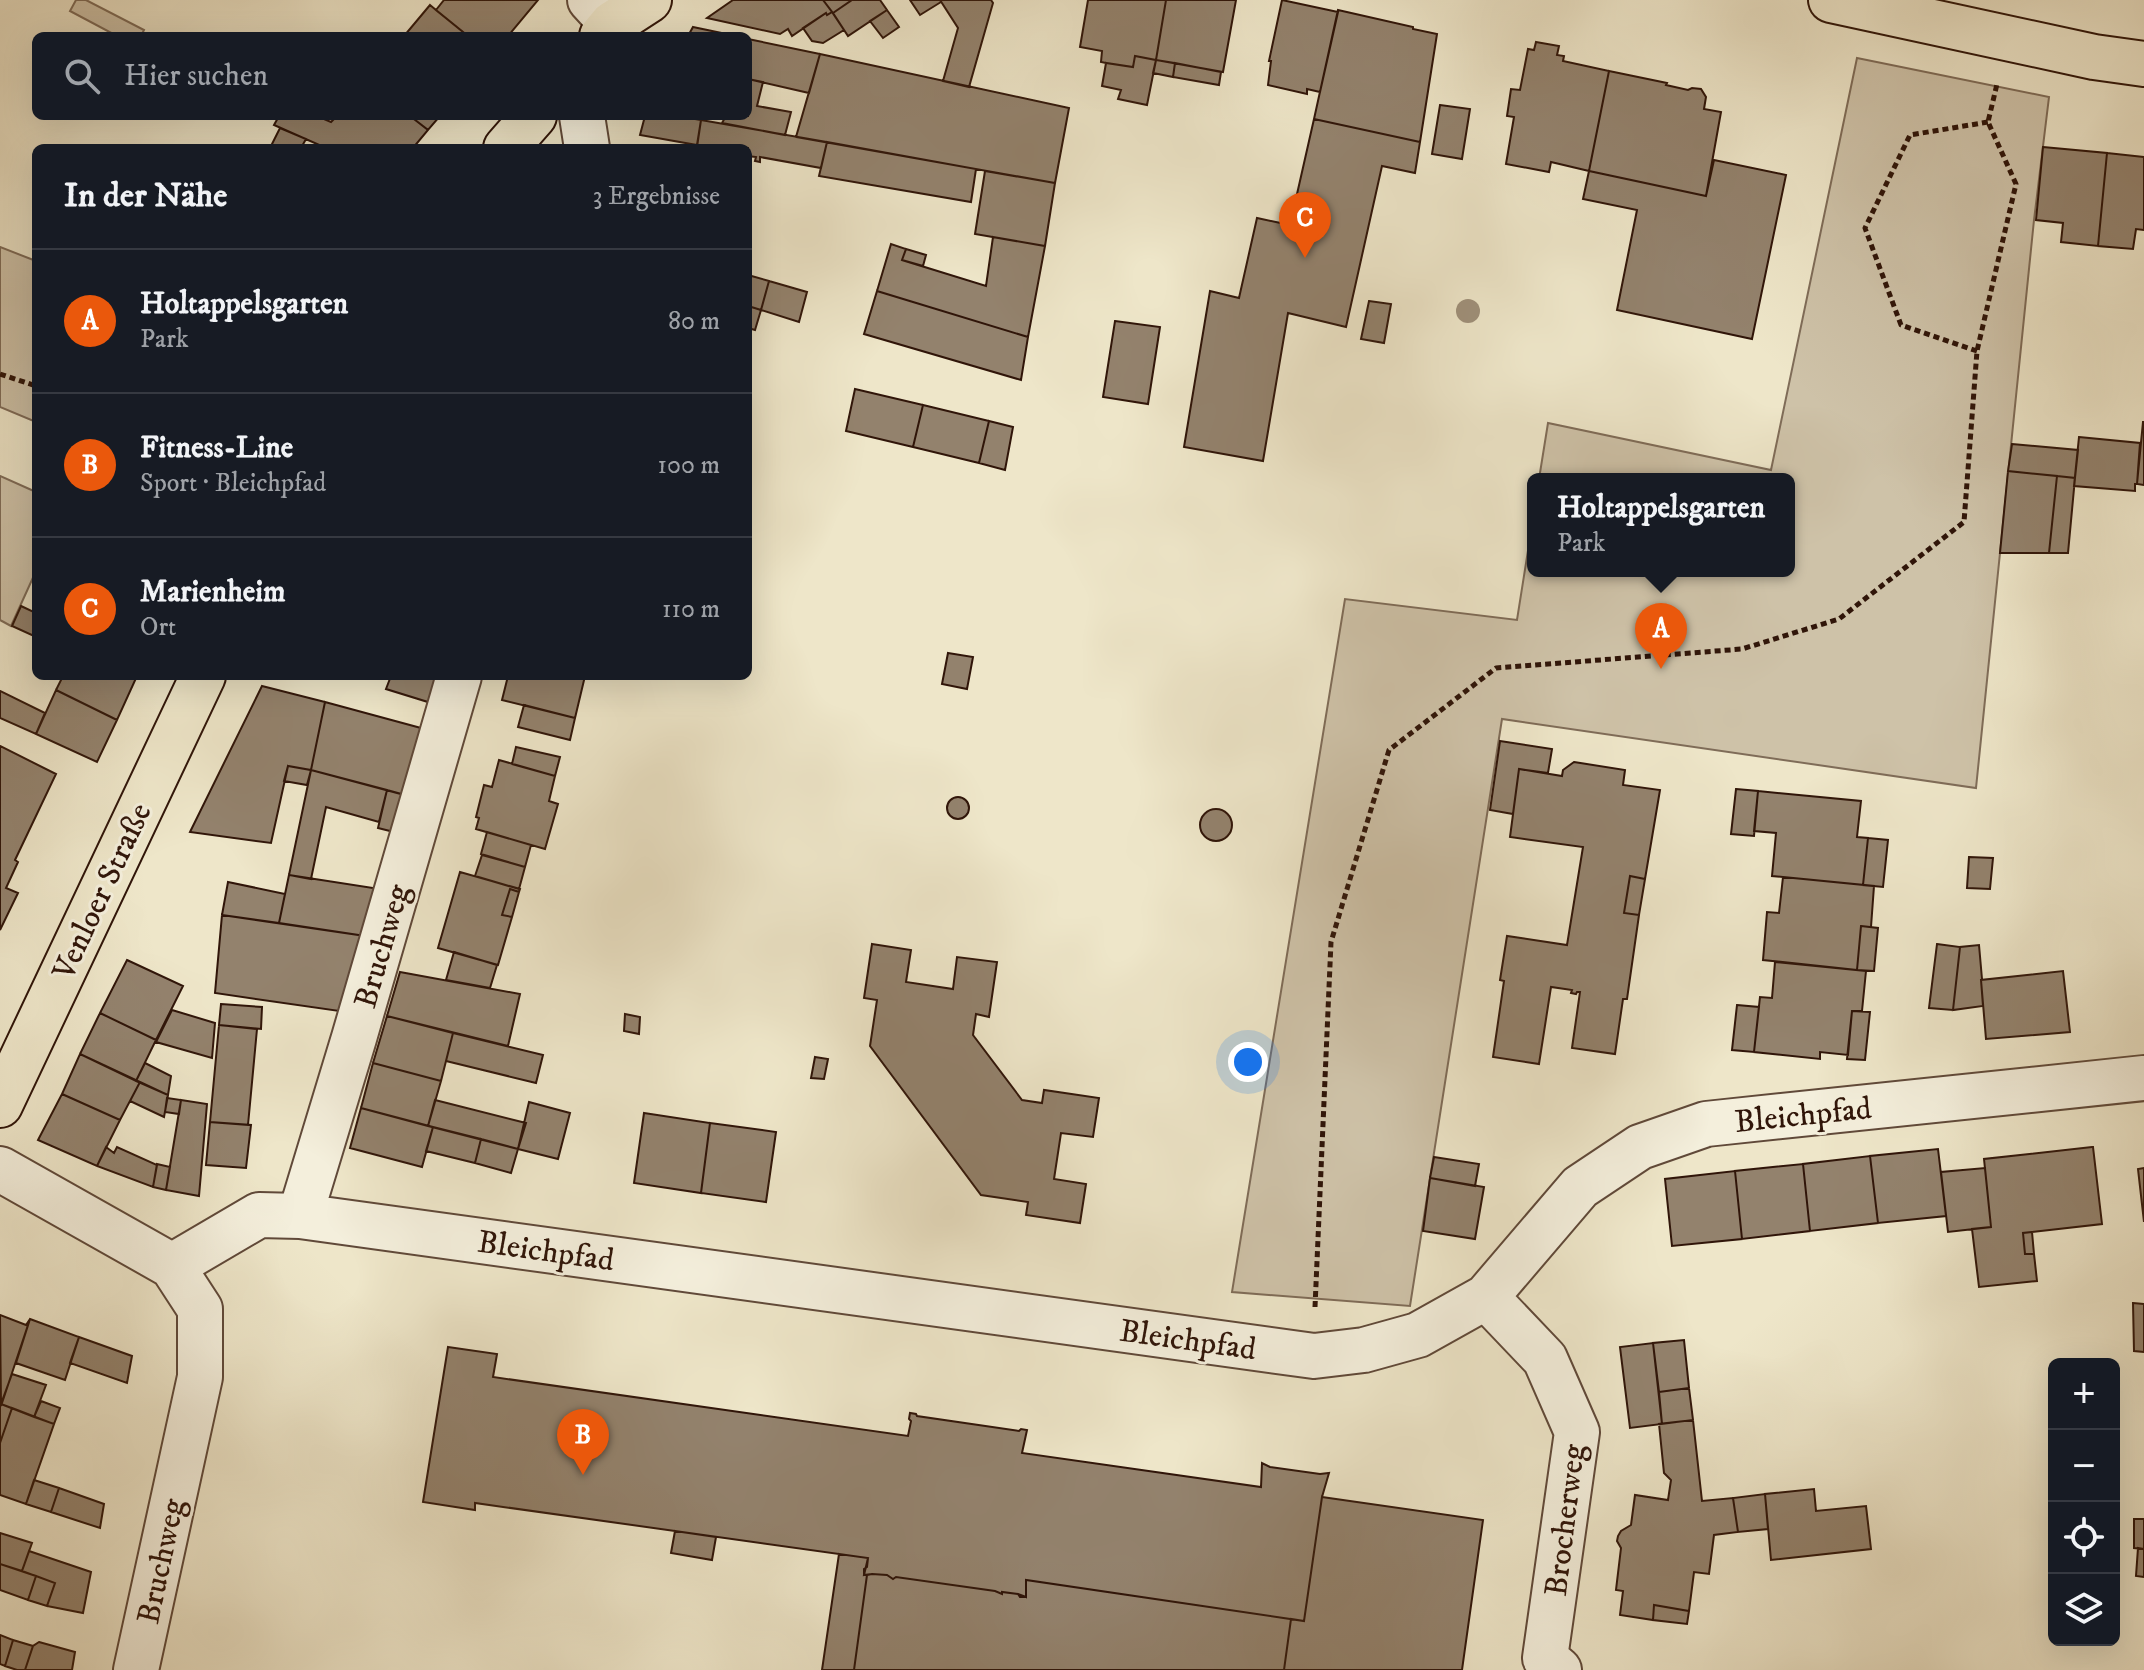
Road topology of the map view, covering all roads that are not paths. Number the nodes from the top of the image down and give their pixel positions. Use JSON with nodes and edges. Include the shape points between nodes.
{"nodes":[{"id":1,"x":649,"y":0,"type":"edge"},
{"id":2,"x":1831,"y":0,"type":"edge"},
{"id":3,"x":602,"y":20,"type":"edge"},
{"id":4,"x":2144,"y":64,"type":"edge"},
{"id":5,"x":530,"y":120,"type":"edge"},
{"id":6,"x":583,"y":120,"type":"edge"},
{"id":7,"x":510,"y":144,"type":"edge"},
{"id":8,"x":586,"y":144,"type":"edge"},
{"id":9,"x":201,"y":680,"type":"edge"},
{"id":10,"x":458,"y":680,"type":"edge"},
{"id":11,"x":2144,"y":1078,"type":"edge"},
{"id":12,"x":0,"y":1105,"type":"edge"},
{"id":13,"x":0,"y":1169,"type":"edge"},
{"id":14,"x":300,"y":1216,"type":"junction"},
{"id":15,"x":172,"y":1266,"type":"junction"},
{"id":16,"x":1486,"y":1297,"type":"junction"},
{"id":17,"x":136,"y":1670,"type":"edge"},
{"id":18,"x":1559,"y":1670,"type":"edge"}],
"edges":[{"from":1,"to":3,"type":"main road"},
{"from":2,"to":4,"type":"main road"},
{"from":5,"to":7,"type":"main road"},
{"from":6,"to":8,"type":"street"},
{"from":9,"to":12,"type":"main road","name":"Venloer Straße"},
{"from":10,"to":14,"type":"street","name":"Bruchweg"},
{"from":11,"to":16,"type":"street","name":"Bleichpfad","via":[[1706,1124],[1640,1147],[1580,1187]]},
{"from":13,"to":15,"type":"street"},
{"from":14,"to":15,"type":"street","name":"Bleichpfad","via":[[259,1215]]},
{"from":14,"to":16,"type":"street","name":"Bleichpfad","via":[[1314,1356],[1364,1350],[1418,1335]]},
{"from":15,"to":17,"type":"street","name":"Bruchweg","via":[[200,1309],[200,1377]]},
{"from":16,"to":18,"type":"street","name":"Brocherweg","via":[[1545,1359],[1577,1432],[1545,1658]]}]}
